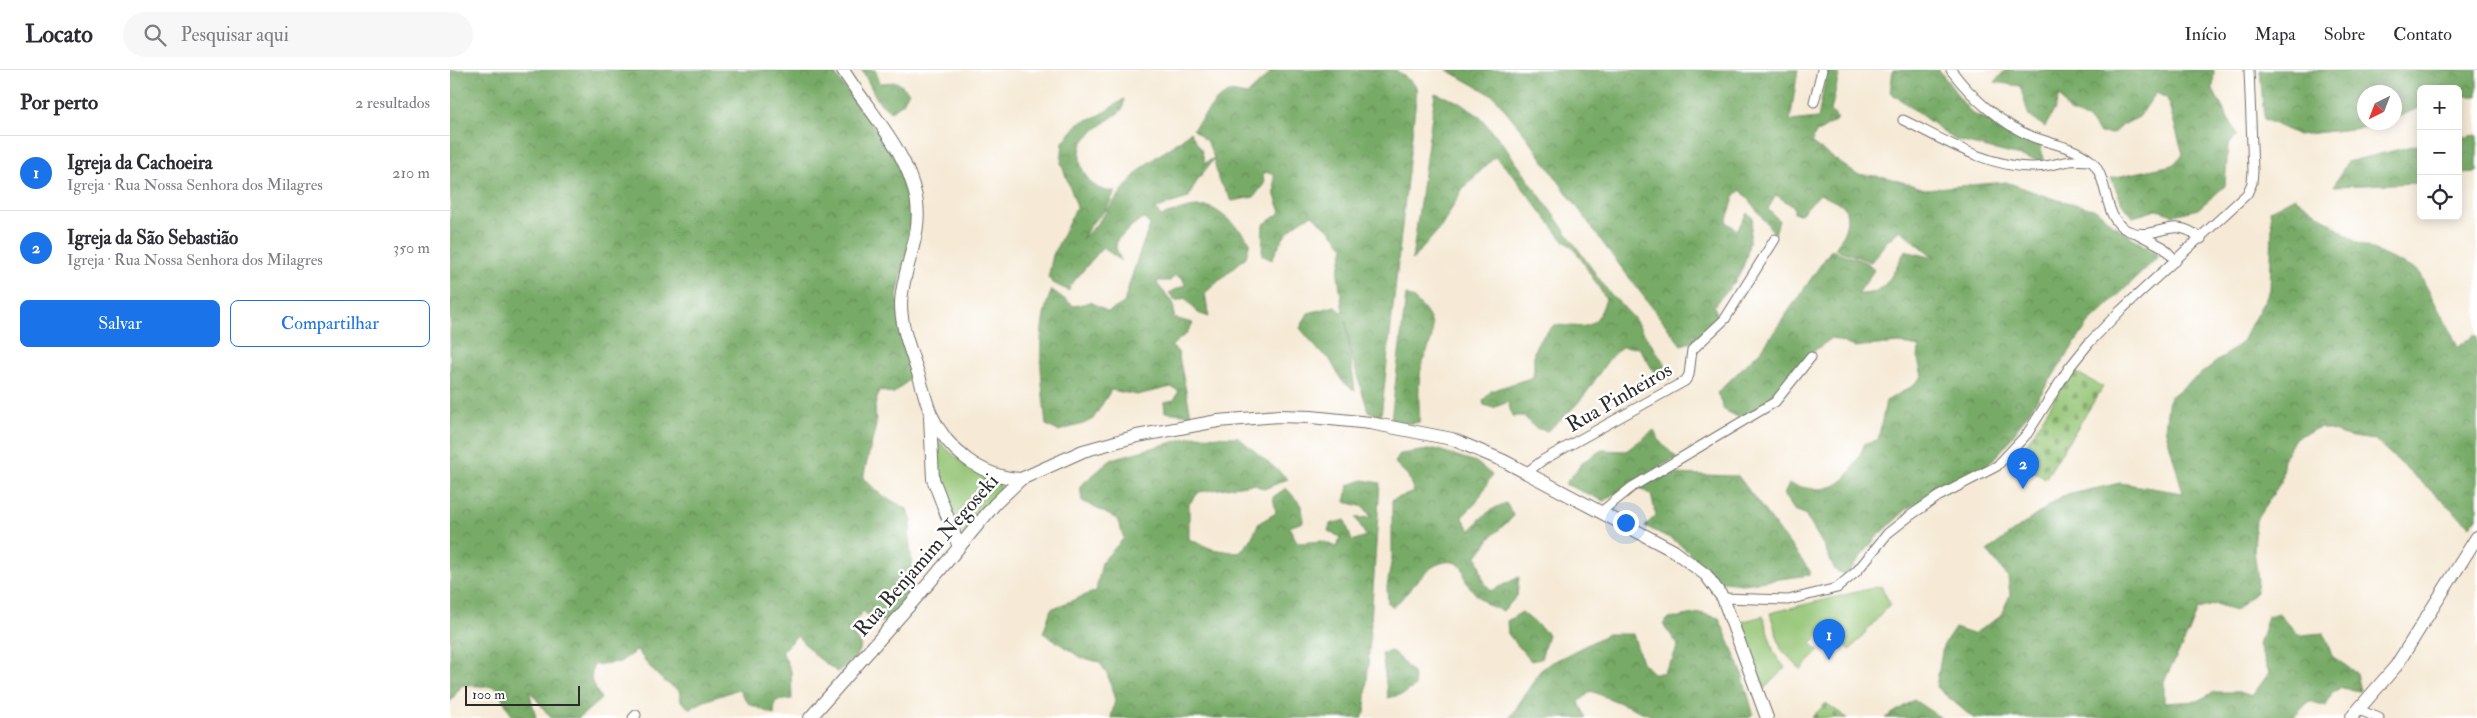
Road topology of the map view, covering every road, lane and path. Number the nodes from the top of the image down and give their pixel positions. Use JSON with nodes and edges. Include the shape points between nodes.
{"nodes":[{"id":1,"x":843,"y":70,"type":"edge"},
{"id":2,"x":1822,"y":70,"type":"edge"},
{"id":3,"x":1951,"y":70,"type":"edge"},
{"id":4,"x":2249,"y":70,"type":"edge"},
{"id":5,"x":1814,"y":102,"type":"dead end"},
{"id":6,"x":1902,"y":120,"type":"dead end"},
{"id":7,"x":2092,"y":162,"type":"junction"},
{"id":8,"x":2136,"y":233,"type":"junction"},
{"id":9,"x":1775,"y":239,"type":"dead end"},
{"id":10,"x":2201,"y":239,"type":"junction"},
{"id":11,"x":2176,"y":261,"type":"junction"},
{"id":12,"x":1811,"y":358,"type":"dead end"},
{"id":13,"x":930,"y":412,"type":"junction"},
{"id":14,"x":1526,"y":472,"type":"junction"},
{"id":15,"x":1021,"y":479,"type":"junction"},
{"id":16,"x":1601,"y":512,"type":"junction"},
{"id":17,"x":2477,"y":536,"type":"edge"},
{"id":18,"x":959,"y":547,"type":"junction"},
{"id":19,"x":1723,"y":598,"type":"junction"},
{"id":20,"x":2355,"y":714,"type":"edge"},
{"id":21,"x":810,"y":718,"type":"edge"},
{"id":22,"x":1767,"y":718,"type":"edge"},
{"id":23,"x":2379,"y":718,"type":"edge"}],
"edges":[{"from":1,"to":13,"type":"main road","via":[[889,137],[913,184],[917,199],[918,230],[905,278],[902,315]]},
{"from":2,"to":5,"type":"street"},
{"from":3,"to":7,"type":"street","via":[[1975,97],[2006,122]]},
{"from":4,"to":10,"type":"street","via":[[2252,183],[2236,206]]},
{"from":6,"to":7,"type":"street","via":[[1970,153],[2001,162],[2030,167],[2070,159]]},
{"from":7,"to":8,"type":"street","via":[[2114,218],[2128,231]]},
{"from":8,"to":10,"type":"street","via":[[2178,227],[2186,228]]},
{"from":8,"to":11,"type":"street","via":[[2163,247]]},
{"from":9,"to":14,"type":"street","name":"Rua Pinheiros","via":[[1725,319],[1692,350],[1686,381]]},
{"from":10,"to":11,"type":"street"},
{"from":11,"to":19,"type":"street","via":[[2119,312],[2077,356],[2027,434],[2006,459],[1911,514],[1880,542],[1848,580],[1837,588],[1788,600]]},
{"from":12,"to":16,"type":"street","via":[[1775,402],[1632,487]]},
{"from":13,"to":15,"type":"main road","via":[[945,438],[960,454],[996,475]]},
{"from":13,"to":18,"type":"main road","via":[[934,479]]},
{"from":14,"to":15,"type":"main road","name":"Rua Benjamim Negoseki","via":[[1472,446],[1426,432],[1343,419],[1279,416],[1218,420],[1136,436],[1083,451]]},
{"from":14,"to":16,"type":"main road","name":"Rua Benjamim Negoseki"},
{"from":15,"to":18,"type":"main road","name":"Rua Benjamim Negoseki","via":[[994,504]]},
{"from":16,"to":19,"type":"main road","name":"Rua Benjamim Negoseki","via":[[1687,558],[1706,575]]},
{"from":17,"to":20,"type":"main road","via":[[2396,666]]},
{"from":18,"to":21,"type":"main road","name":"Rua Benjamim Negoseki"},
{"from":19,"to":22,"type":"main road","name":"Rua Benjamim Negoseki"},
{"from":20,"to":23,"type":"street"}]}
